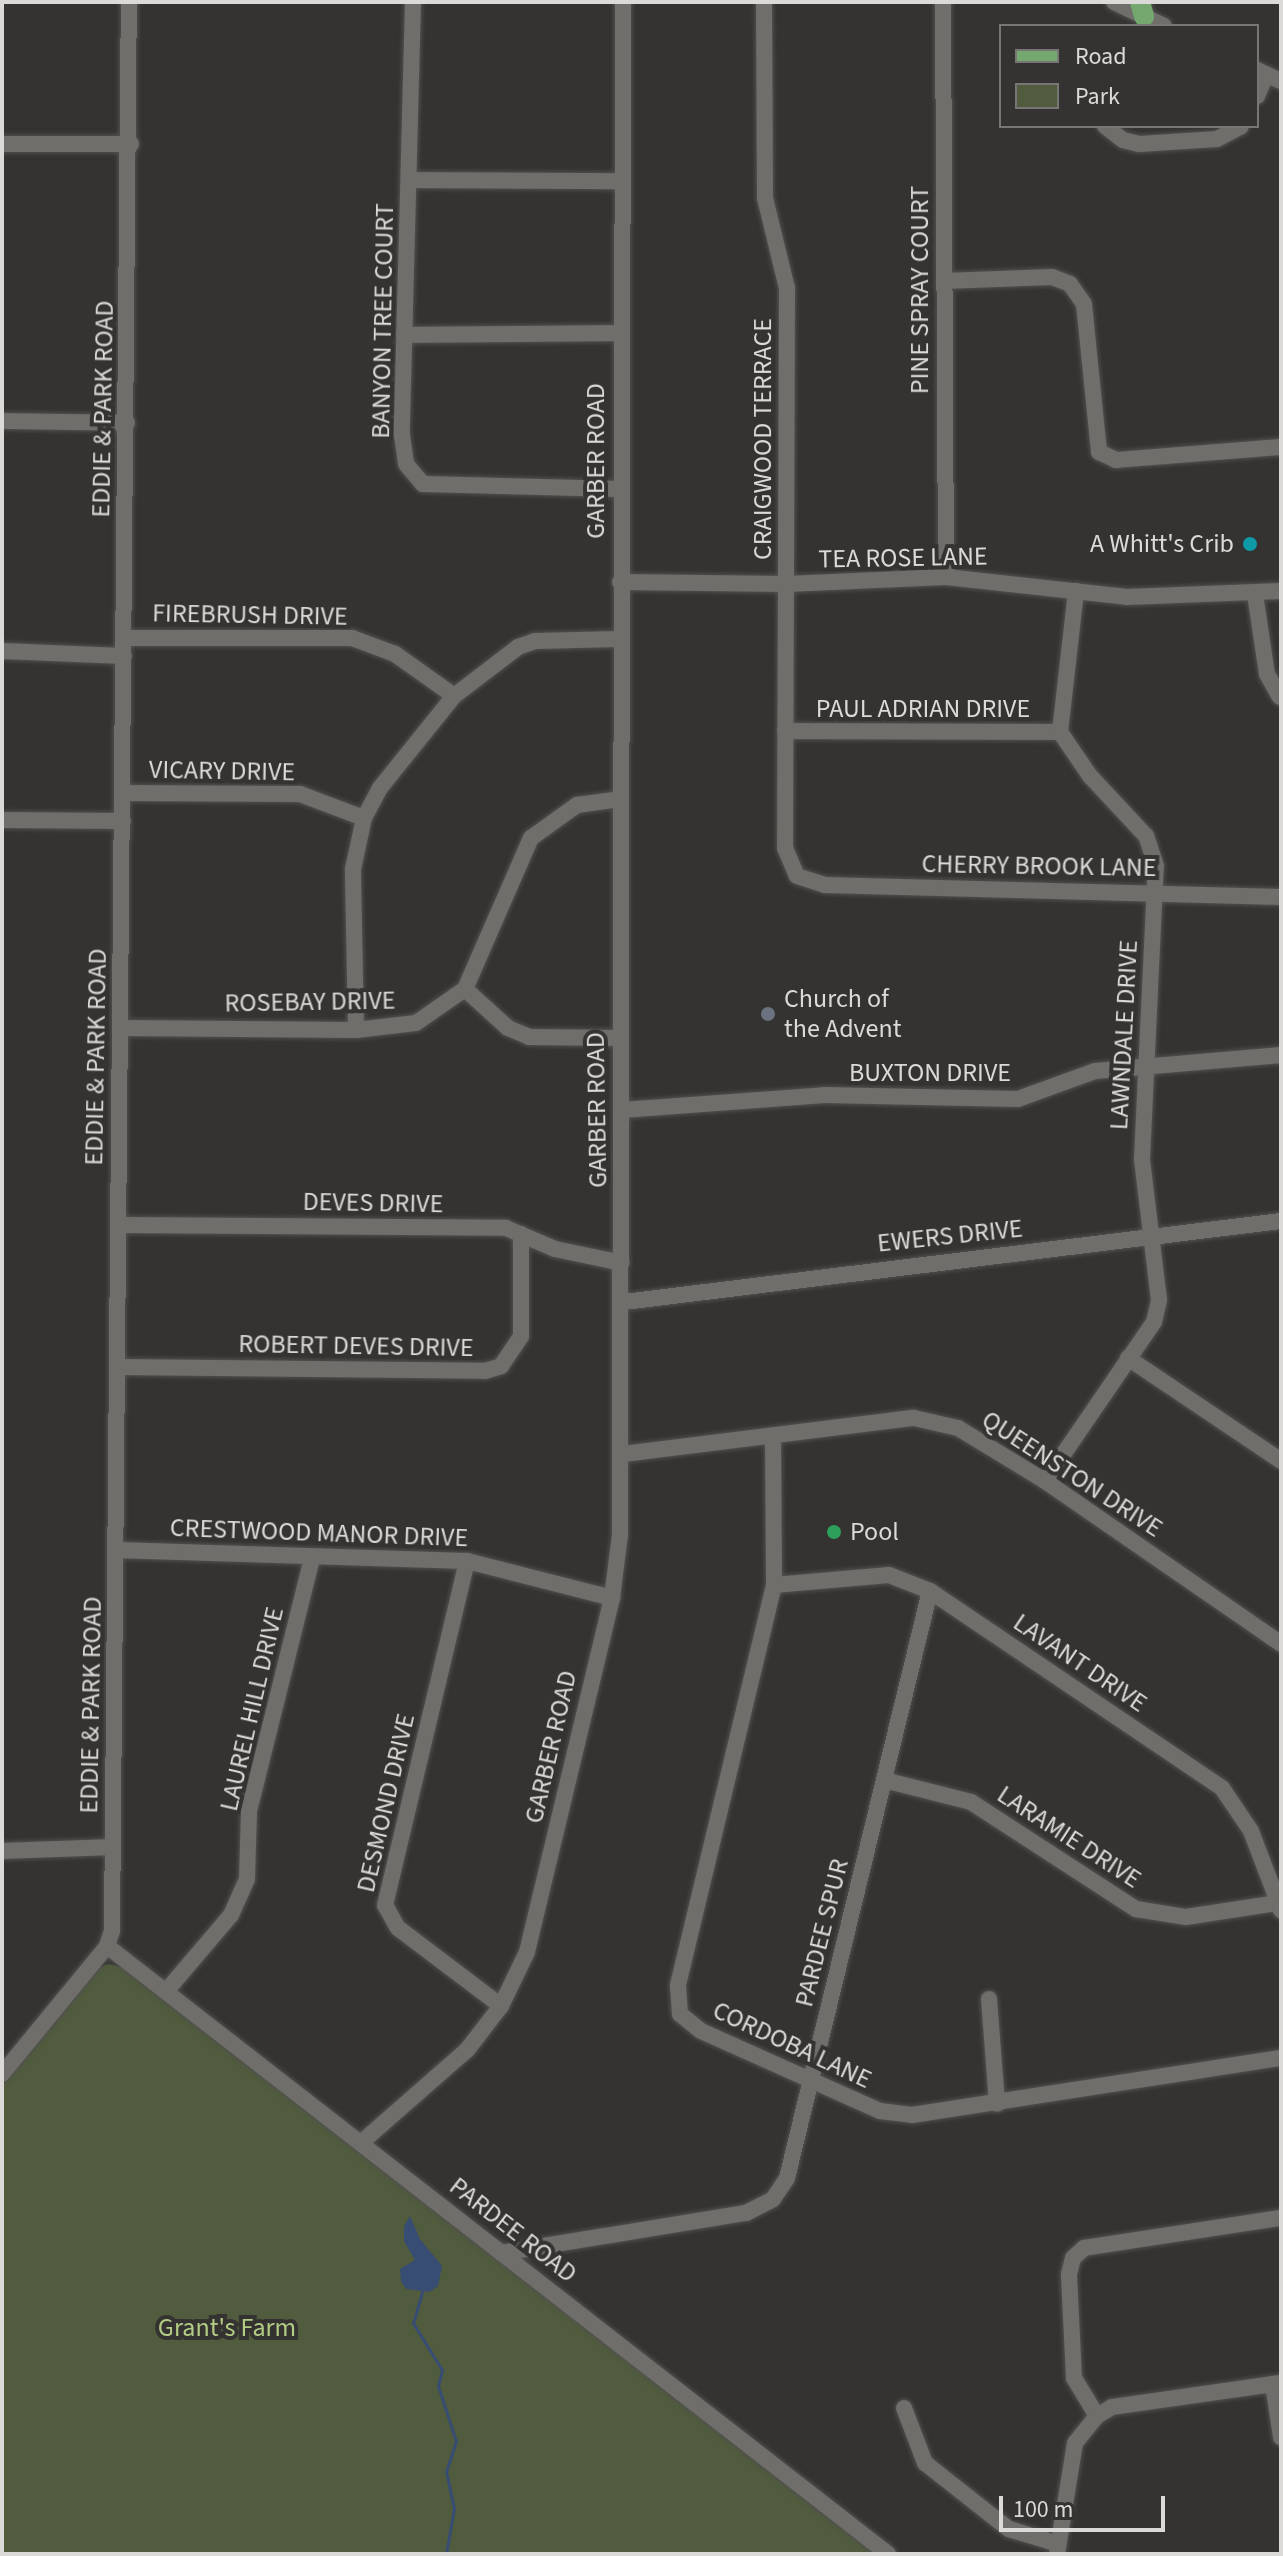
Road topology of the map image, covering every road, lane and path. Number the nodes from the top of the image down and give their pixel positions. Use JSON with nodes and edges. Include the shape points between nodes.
{"nodes":[{"id":1,"x":129,"y":2,"type":"edge"},
{"id":2,"x":413,"y":2,"type":"edge"},
{"id":3,"x":623,"y":2,"type":"edge"},
{"id":4,"x":764,"y":2,"type":"edge"},
{"id":5,"x":943,"y":2,"type":"edge"},
{"id":6,"x":1114,"y":2,"type":"edge"},
{"id":7,"x":1142,"y":9,"type":"edge"},
{"id":8,"x":1161,"y":24,"type":"edge"},
{"id":9,"x":1108,"y":128,"type":"edge"},
{"id":10,"x":1237,"y":128,"type":"edge"},
{"id":11,"x":2,"y":144,"type":"edge"},
{"id":12,"x":131,"y":144,"type":"junction"},
{"id":13,"x":409,"y":180,"type":"junction"},
{"id":14,"x":620,"y":181,"type":"junction"},
{"id":15,"x":944,"y":281,"type":"junction"},
{"id":16,"x":620,"y":333,"type":"junction"},
{"id":17,"x":404,"y":335,"type":"junction"},
{"id":18,"x":2,"y":421,"type":"edge"},
{"id":19,"x":127,"y":423,"type":"junction"},
{"id":20,"x":1281,"y":447,"type":"edge"},
{"id":21,"x":620,"y":489,"type":"junction"},
{"id":22,"x":946,"y":577,"type":"junction"},
{"id":23,"x":620,"y":582,"type":"junction"},
{"id":24,"x":787,"y":584,"type":"junction"},
{"id":25,"x":1076,"y":591,"type":"junction"},
{"id":26,"x":1281,"y":591,"type":"edge"},
{"id":27,"x":1255,"y":594,"type":"junction"},
{"id":28,"x":124,"y":638,"type":"junction"},
{"id":29,"x":619,"y":639,"type":"junction"},
{"id":30,"x":2,"y":651,"type":"edge"},
{"id":31,"x":124,"y":656,"type":"junction"},
{"id":32,"x":454,"y":696,"type":"junction"},
{"id":33,"x":1280,"y":697,"type":"edge"},
{"id":34,"x":785,"y":731,"type":"junction"},
{"id":35,"x":1060,"y":732,"type":"junction"},
{"id":36,"x":123,"y":793,"type":"junction"},
{"id":37,"x":620,"y":799,"type":"junction"},
{"id":38,"x":364,"y":818,"type":"junction"},
{"id":39,"x":2,"y":820,"type":"edge"},
{"id":40,"x":123,"y":821,"type":"junction"},
{"id":41,"x":797,"y":876,"type":"joint"},
{"id":42,"x":1156,"y":892,"type":"junction"},
{"id":43,"x":1281,"y":897,"type":"edge"},
{"id":44,"x":465,"y":989,"type":"junction"},
{"id":45,"x":120,"y":1028,"type":"junction"},
{"id":46,"x":356,"y":1030,"type":"junction"},
{"id":47,"x":620,"y":1038,"type":"junction"},
{"id":48,"x":1281,"y":1055,"type":"edge"},
{"id":49,"x":1147,"y":1066,"type":"junction"},
{"id":50,"x":622,"y":1110,"type":"junction"},
{"id":51,"x":1281,"y":1221,"type":"edge"},
{"id":52,"x":119,"y":1225,"type":"junction"},
{"id":53,"x":521,"y":1234,"type":"junction"},
{"id":54,"x":1152,"y":1236,"type":"junction"},
{"id":55,"x":622,"y":1263,"type":"junction"},
{"id":56,"x":624,"y":1302,"type":"junction"},
{"id":57,"x":1128,"y":1358,"type":"junction"},
{"id":58,"x":118,"y":1367,"type":"junction"},
{"id":59,"x":773,"y":1437,"type":"junction"},
{"id":60,"x":623,"y":1454,"type":"junction"},
{"id":61,"x":1281,"y":1461,"type":"edge"},
{"id":62,"x":1045,"y":1481,"type":"junction"},
{"id":63,"x":116,"y":1550,"type":"junction"},
{"id":64,"x":312,"y":1558,"type":"junction"},
{"id":65,"x":467,"y":1561,"type":"junction"},
{"id":66,"x":774,"y":1585,"type":"junction"},
{"id":67,"x":930,"y":1591,"type":"junction"},
{"id":68,"x":612,"y":1598,"type":"junction"},
{"id":69,"x":1281,"y":1644,"type":"edge"},
{"id":70,"x":884,"y":1780,"type":"junction"},
{"id":71,"x":113,"y":1847,"type":"junction"},
{"id":72,"x":2,"y":1851,"type":"edge"},
{"id":73,"x":1279,"y":1907,"type":"edge"},
{"id":74,"x":107,"y":1946,"type":"junction"},
{"id":75,"x":168,"y":1989,"type":"junction"},
{"id":76,"x":989,"y":1999,"type":"dead end"},
{"id":77,"x":501,"y":2006,"type":"junction"},
{"id":78,"x":1281,"y":2058,"type":"edge"},
{"id":79,"x":2,"y":2074,"type":"edge"},
{"id":80,"x":811,"y":2078,"type":"junction"},
{"id":81,"x":997,"y":2104,"type":"junction"},
{"id":82,"x":363,"y":2141,"type":"junction"},
{"id":83,"x":1281,"y":2218,"type":"edge"},
{"id":84,"x":501,"y":2253,"type":"junction"},
{"id":85,"x":1277,"y":2383,"type":"edge"},
{"id":86,"x":904,"y":2408,"type":"dead end"},
{"id":87,"x":1097,"y":2416,"type":"junction"},
{"id":88,"x":1281,"y":2437,"type":"edge"},
{"id":89,"x":1057,"y":2549,"type":"edge"},
{"id":90,"x":888,"y":2554,"type":"edge"}],
"edges":[{"from":1,"to":12,"type":"street","name":"EDDIE & PARK ROAD"},
{"from":2,"to":13,"type":"street","name":"BANYON TREE COURT"},
{"from":3,"to":14,"type":"street","name":"GARBER ROAD"},
{"from":4,"to":24,"type":"street","name":"CRAIGWOOD TERRACE","via":[[765,198],[787,288]]},
{"from":5,"to":15,"type":"street","name":"PINE SPRAY COURT"},
{"from":6,"to":7,"type":"street"},
{"from":7,"to":8,"type":"street"},
{"from":9,"to":10,"type":"street","via":[[1139,144],[1217,139]]},
{"from":11,"to":12,"type":"street"},
{"from":12,"to":19,"type":"street","name":"EDDIE & PARK ROAD"},
{"from":13,"to":14,"type":"street"},
{"from":13,"to":17,"type":"street","name":"BANYON TREE COURT"},
{"from":14,"to":16,"type":"street","name":"GARBER ROAD"},
{"from":15,"to":20,"type":"street","via":[[1052,277],[1070,284],[1084,304],[1099,452],[1116,460]]},
{"from":15,"to":22,"type":"street","name":"PINE SPRAY COURT"},
{"from":16,"to":17,"type":"street"},
{"from":16,"to":21,"type":"street","name":"GARBER ROAD"},
{"from":17,"to":21,"type":"street","name":"BANYON TREE COURT","via":[[402,435],[406,464],[423,484]]},
{"from":18,"to":19,"type":"street"},
{"from":19,"to":28,"type":"street","name":"EDDIE & PARK ROAD"},
{"from":21,"to":23,"type":"street","name":"GARBER ROAD"},
{"from":22,"to":24,"type":"street","name":"TEA ROSE LANE"},
{"from":22,"to":25,"type":"street","name":"TEA ROSE LANE"},
{"from":23,"to":24,"type":"street","name":"TEA ROSE LANE"},
{"from":23,"to":29,"type":"street","name":"GARBER ROAD"},
{"from":24,"to":34,"type":"street","name":"CRAIGWOOD TERRACE"},
{"from":25,"to":27,"type":"street","name":"TEA ROSE LANE","via":[[1127,597]]},
{"from":25,"to":35,"type":"street"},
{"from":26,"to":27,"type":"street","name":"TEA ROSE LANE"},
{"from":27,"to":33,"type":"street","via":[[1267,674]]},
{"from":28,"to":31,"type":"street","name":"EDDIE & PARK ROAD"},
{"from":28,"to":32,"type":"street","name":"FIREBRUSH DRIVE","via":[[352,638],[395,654]]},
{"from":29,"to":32,"type":"street","via":[[535,641],[518,647]]},
{"from":29,"to":37,"type":"street","name":"GARBER ROAD"},
{"from":30,"to":31,"type":"street"},
{"from":31,"to":36,"type":"street","name":"EDDIE & PARK ROAD"},
{"from":32,"to":38,"type":"street","via":[[380,788]]},
{"from":34,"to":35,"type":"street","name":"PAUL ADRIAN DRIVE"},
{"from":34,"to":41,"type":"street","name":"CRAIGWOOD TERRACE","via":[[785,848]]},
{"from":35,"to":42,"type":"street","name":"LAWNDALE DRIVE","via":[[1090,776],[1146,836],[1156,866]]},
{"from":36,"to":38,"type":"street","name":"VICARY DRIVE","via":[[300,794]]},
{"from":36,"to":40,"type":"street","name":"EDDIE & PARK ROAD"},
{"from":37,"to":44,"type":"street","via":[[577,805],[531,838]]},
{"from":37,"to":47,"type":"street","name":"GARBER ROAD"},
{"from":38,"to":46,"type":"street","via":[[353,869]]},
{"from":39,"to":40,"type":"street"},
{"from":40,"to":45,"type":"street","name":"EDDIE & PARK ROAD"},
{"from":41,"to":42,"type":"street","name":"CHERRY BROOK LANE","via":[[825,885]]},
{"from":42,"to":43,"type":"street","name":"CHERRY BROOK LANE"},
{"from":42,"to":49,"type":"street","name":"LAWNDALE DRIVE"},
{"from":44,"to":46,"type":"street","name":"ROSEBAY DRIVE","via":[[416,1023]]},
{"from":44,"to":47,"type":"street","via":[[508,1028],[529,1037]]},
{"from":45,"to":46,"type":"street","name":"ROSEBAY DRIVE"},
{"from":45,"to":52,"type":"street","name":"EDDIE & PARK ROAD"},
{"from":47,"to":50,"type":"street","name":"GARBER ROAD"},
{"from":48,"to":49,"type":"street","name":"BUXTON DRIVE"},
{"from":49,"to":50,"type":"street","name":"BUXTON DRIVE","via":[[1095,1071],[1018,1099],[824,1095]]},
{"from":49,"to":54,"type":"street","name":"LAWNDALE DRIVE","via":[[1142,1159]]},
{"from":50,"to":55,"type":"street","name":"GARBER ROAD"},
{"from":51,"to":54,"type":"street","name":"EWERS DRIVE"},
{"from":52,"to":53,"type":"street","name":"DEVES DRIVE","via":[[506,1228]]},
{"from":52,"to":58,"type":"street","name":"EDDIE & PARK ROAD"},
{"from":53,"to":55,"type":"street","name":"DEVES DRIVE","via":[[555,1249]]},
{"from":53,"to":58,"type":"street","name":"ROBERT DEVES DRIVE","via":[[521,1336],[514,1354],[493,1369]]},
{"from":54,"to":56,"type":"street","name":"EWERS DRIVE"},
{"from":54,"to":57,"type":"street","name":"LAWNDALE DRIVE","via":[[1158,1311]]},
{"from":55,"to":56,"type":"street","name":"GARBER ROAD"},
{"from":56,"to":60,"type":"street","name":"GARBER ROAD"},
{"from":57,"to":61,"type":"street"},
{"from":57,"to":62,"type":"street","name":"LAWNDALE DRIVE"},
{"from":58,"to":63,"type":"street","name":"EDDIE & PARK ROAD"},
{"from":59,"to":60,"type":"street","name":"QUEENSTON DRIVE"},
{"from":59,"to":62,"type":"street","name":"QUEENSTON DRIVE","via":[[914,1418],[958,1428]]},
{"from":59,"to":66,"type":"street","name":"CORDOBA LANE"},
{"from":60,"to":68,"type":"street","name":"GARBER ROAD"},
{"from":62,"to":69,"type":"street","name":"QUEENSTON DRIVE"},
{"from":63,"to":64,"type":"street","name":"CRESTWOOD MANOR DRIVE"},
{"from":63,"to":71,"type":"street","name":"EDDIE & PARK ROAD"},
{"from":64,"to":65,"type":"street","name":"CRESTWOOD MANOR DRIVE"},
{"from":64,"to":75,"type":"street","name":"LAUREL HILL DRIVE","via":[[249,1811],[247,1879],[231,1915]]},
{"from":65,"to":68,"type":"street","name":"CRESTWOOD MANOR DRIVE"},
{"from":65,"to":77,"type":"street","name":"DESMOND DRIVE","via":[[385,1905],[398,1928]]},
{"from":66,"to":67,"type":"street","name":"LAVANT DRIVE","via":[[889,1575]]},
{"from":66,"to":80,"type":"street","name":"CORDOBA LANE","via":[[676,1998],[680,2014],[701,2031]]},
{"from":67,"to":70,"type":"street","name":"PARDEE SPUR"},
{"from":67,"to":73,"type":"street","name":"LAVANT DRIVE","via":[[1222,1788],[1251,1831]]},
{"from":68,"to":77,"type":"street","name":"GARBER ROAD","via":[[527,1952]]},
{"from":70,"to":73,"type":"street","name":"LARAMIE DRIVE","via":[[971,1802],[1136,1909],[1186,1917]]},
{"from":70,"to":80,"type":"street","name":"PARDEE SPUR"},
{"from":71,"to":72,"type":"street"},
{"from":71,"to":74,"type":"street","name":"EDDIE & PARK ROAD"},
{"from":74,"to":75,"type":"street","name":"PARDEE ROAD"},
{"from":74,"to":79,"type":"street"},
{"from":75,"to":82,"type":"street","name":"PARDEE ROAD"},
{"from":76,"to":81,"type":"street"},
{"from":77,"to":82,"type":"street","name":"GARBER ROAD","via":[[467,2050]]},
{"from":78,"to":81,"type":"street","name":"CORDOBA LANE"},
{"from":80,"to":81,"type":"street","name":"CORDOBA LANE","via":[[880,2111],[912,2115]]},
{"from":80,"to":84,"type":"street","name":"PARDEE SPUR","via":[[787,2178],[773,2199],[746,2213]]},
{"from":82,"to":84,"type":"street","name":"PARDEE ROAD"},
{"from":83,"to":87,"type":"street","via":[[1084,2248],[1073,2258],[1069,2274],[1074,2378]]},
{"from":84,"to":90,"type":"street","name":"PARDEE ROAD"},
{"from":85,"to":87,"type":"street","via":[[1112,2407]]},
{"from":85,"to":88,"type":"street"},
{"from":86,"to":89,"type":"street","via":[[925,2463],[1009,2529]]},
{"from":87,"to":89,"type":"street","via":[[1075,2443]]}]}
